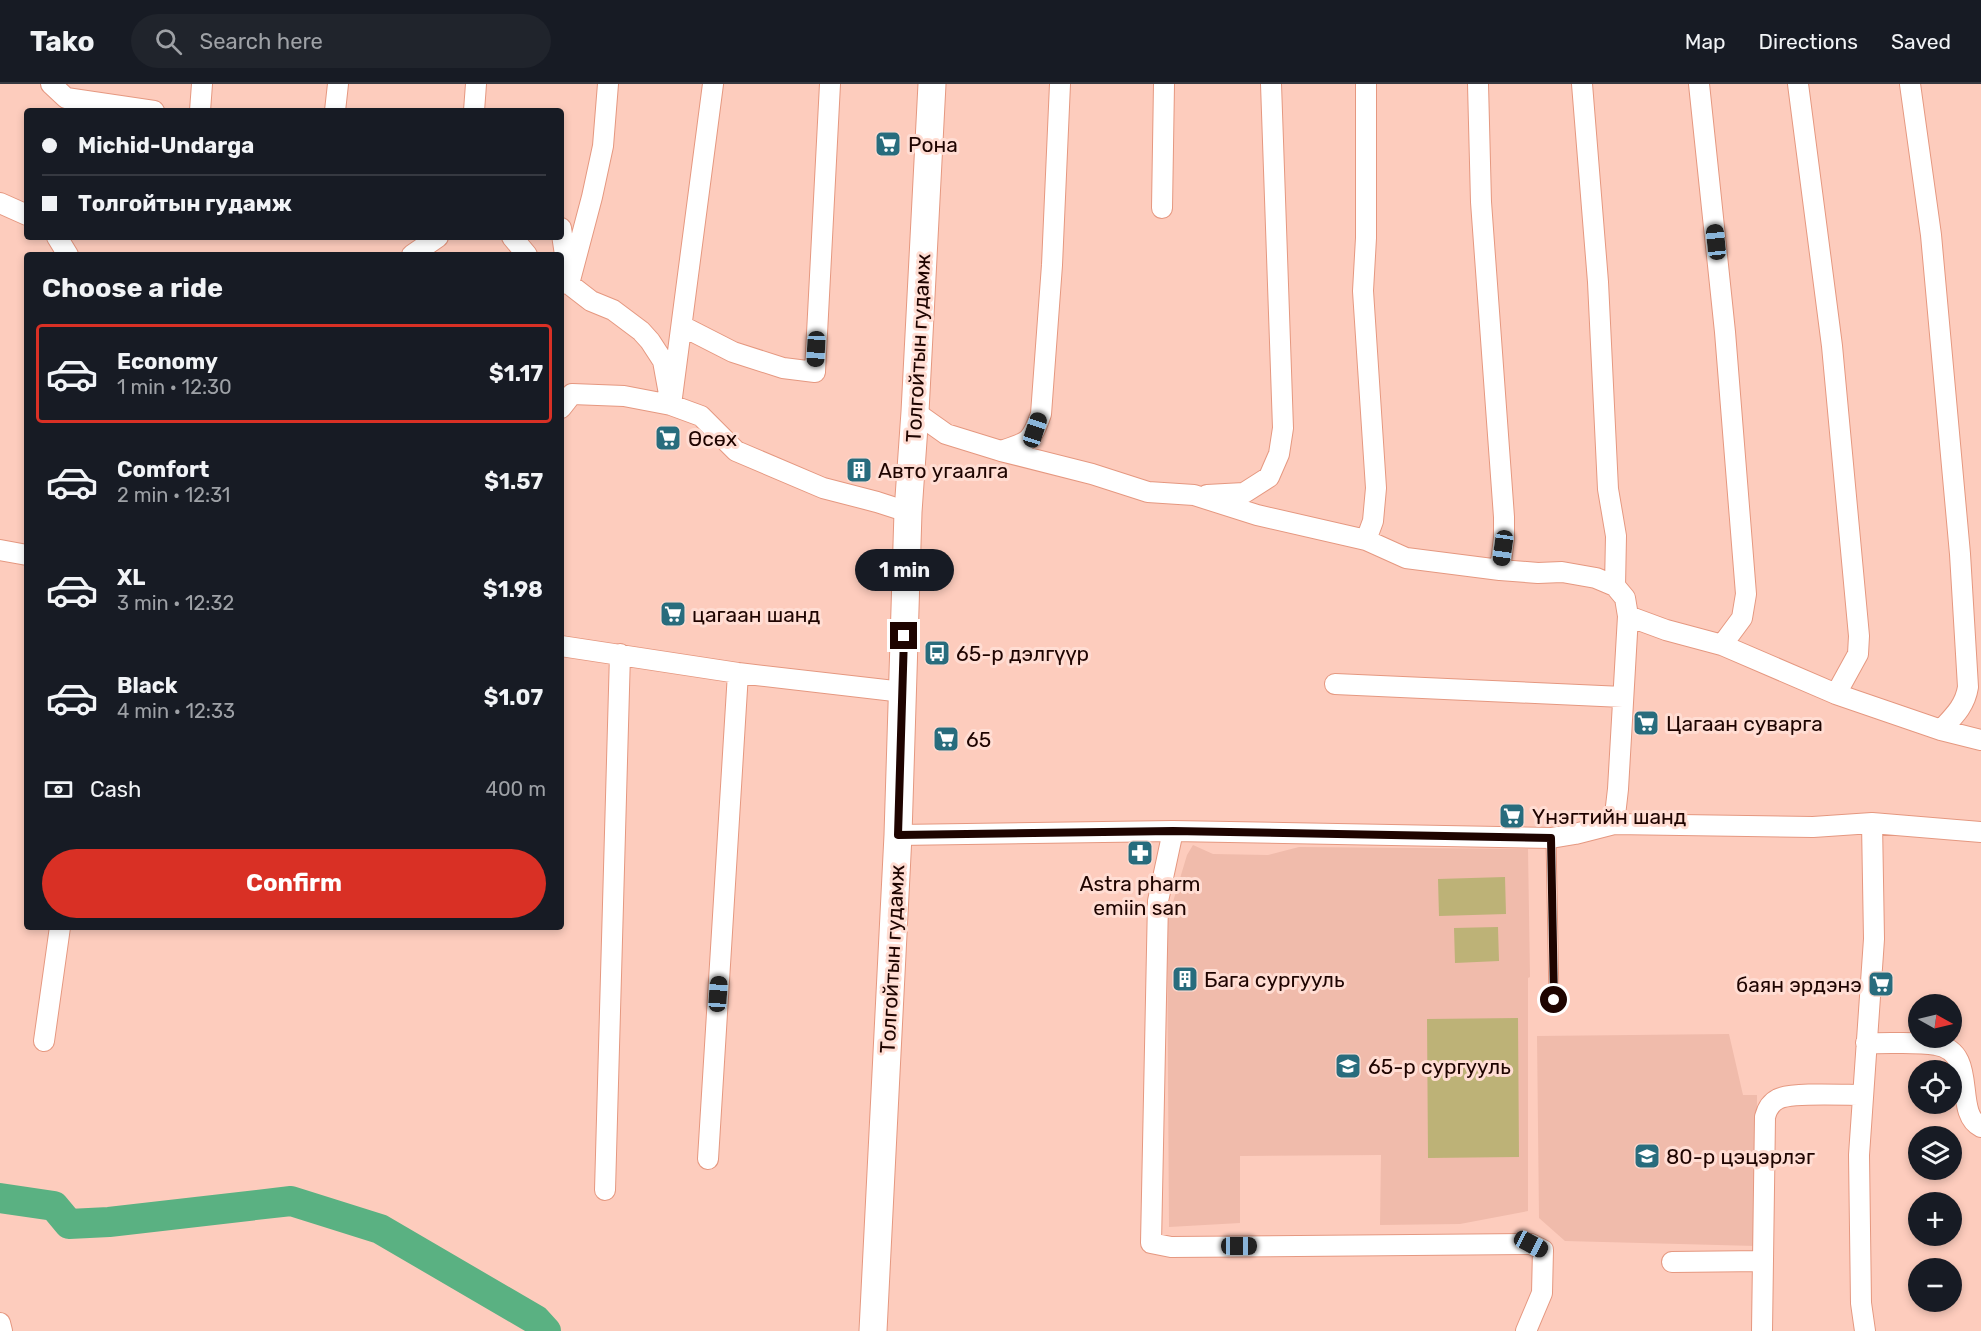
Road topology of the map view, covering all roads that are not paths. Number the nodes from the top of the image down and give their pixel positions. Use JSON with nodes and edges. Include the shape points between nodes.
{"nodes":[{"id":1,"x":51,"y":84,"type":"edge"},
{"id":2,"x":202,"y":84,"type":"edge"},
{"id":3,"x":338,"y":84,"type":"edge"},
{"id":4,"x":476,"y":84,"type":"edge"},
{"id":5,"x":608,"y":84,"type":"edge"},
{"id":6,"x":713,"y":84,"type":"edge"},
{"id":7,"x":830,"y":84,"type":"edge"},
{"id":8,"x":932,"y":84,"type":"edge"},
{"id":9,"x":1060,"y":84,"type":"edge"},
{"id":10,"x":1164,"y":84,"type":"edge"},
{"id":11,"x":1271,"y":84,"type":"edge"},
{"id":12,"x":1366,"y":84,"type":"edge"},
{"id":13,"x":1478,"y":84,"type":"edge"},
{"id":14,"x":1582,"y":84,"type":"edge"},
{"id":15,"x":1699,"y":84,"type":"edge"},
{"id":16,"x":1798,"y":84,"type":"edge"},
{"id":17,"x":1910,"y":84,"type":"edge"},
{"id":18,"x":134,"y":108,"type":"edge"},
{"id":19,"x":200,"y":108,"type":"edge"},
{"id":20,"x":335,"y":108,"type":"edge"},
{"id":21,"x":474,"y":108,"type":"edge"},
{"id":22,"x":0,"y":203,"type":"edge"},
{"id":23,"x":1162,"y":208,"type":"dead end"},
{"id":24,"x":24,"y":214,"type":"edge"},
{"id":25,"x":434,"y":240,"type":"edge"},
{"id":26,"x":515,"y":240,"type":"edge"},
{"id":27,"x":416,"y":252,"type":"edge"},
{"id":28,"x":525,"y":252,"type":"edge"},
{"id":29,"x":565,"y":283,"type":"edge"},
{"id":30,"x":682,"y":326,"type":"junction"},
{"id":31,"x":565,"y":397,"type":"edge"},
{"id":32,"x":671,"y":405,"type":"junction"},
{"id":33,"x":915,"y":411,"type":"junction"},
{"id":34,"x":1001,"y":451,"type":"junction"},
{"id":35,"x":1194,"y":495,"type":"junction"},
{"id":36,"x":908,"y":512,"type":"junction"},
{"id":37,"x":1366,"y":540,"type":"junction"},
{"id":38,"x":0,"y":550,"type":"edge"},
{"id":39,"x":24,"y":554,"type":"edge"},
{"id":40,"x":1500,"y":570,"type":"junction"},
{"id":41,"x":1615,"y":586,"type":"junction"},
{"id":42,"x":1628,"y":616,"type":"junction"},
{"id":43,"x":1722,"y":645,"type":"junction"},
{"id":44,"x":564,"y":646,"type":"edge"},
{"id":45,"x":620,"y":654,"type":"junction"},
{"id":46,"x":738,"y":673,"type":"junction"},
{"id":47,"x":1335,"y":684,"type":"dead end"},
{"id":48,"x":903,"y":692,"type":"junction"},
{"id":49,"x":1836,"y":694,"type":"junction"},
{"id":50,"x":1623,"y":697,"type":"junction"},
{"id":51,"x":1941,"y":730,"type":"junction"},
{"id":52,"x":1981,"y":740,"type":"edge"},
{"id":53,"x":1872,"y":823,"type":"junction"},
{"id":54,"x":1614,"y":824,"type":"junction"},
{"id":55,"x":1173,"y":831,"type":"junction"},
{"id":56,"x":1981,"y":832,"type":"edge"},
{"id":57,"x":898,"y":835,"type":"junction"},
{"id":58,"x":1551,"y":838,"type":"junction"},
{"id":59,"x":60,"y":930,"type":"edge"},
{"id":60,"x":1554,"y":1000,"type":"dead end"},
{"id":61,"x":44,"y":1041,"type":"dead end"},
{"id":62,"x":1866,"y":1043,"type":"junction"},
{"id":63,"x":1862,"y":1095,"type":"junction"},
{"id":64,"x":1981,"y":1127,"type":"edge"},
{"id":65,"x":708,"y":1159,"type":"dead end"},
{"id":66,"x":605,"y":1190,"type":"dead end"},
{"id":67,"x":1763,"y":1261,"type":"junction"},
{"id":68,"x":1672,"y":1262,"type":"dead end"},
{"id":69,"x":0,"y":1323,"type":"edge"},
{"id":70,"x":2,"y":1331,"type":"edge"},
{"id":71,"x":874,"y":1331,"type":"edge"},
{"id":72,"x":1526,"y":1331,"type":"edge"},
{"id":73,"x":1762,"y":1331,"type":"edge"},
{"id":74,"x":1865,"y":1331,"type":"edge"}],
"edges":[{"from":1,"to":18,"type":"street","via":[[66,98]]},
{"from":2,"to":19,"type":"street"},
{"from":3,"to":20,"type":"street"},
{"from":4,"to":21,"type":"street"},
{"from":5,"to":29,"type":"street","via":[[603,146],[592,197]]},
{"from":6,"to":30,"type":"street"},
{"from":7,"to":30,"type":"street","via":[[815,372],[783,368],[733,352]]},
{"from":8,"to":33,"type":"main road","name":"Толгойтын гудамж"},
{"from":9,"to":34,"type":"street","via":[[1041,414],[1027,443]]},
{"from":10,"to":23,"type":"street"},
{"from":11,"to":35,"type":"street","via":[[1283,428],[1279,454],[1269,477],[1244,493]]},
{"from":12,"to":37,"type":"street","via":[[1364,291],[1376,488],[1373,521]]},
{"from":13,"to":40,"type":"street","via":[[1481,202],[1504,518]]},
{"from":14,"to":41,"type":"street","via":[[1598,282],[1608,489],[1616,536]]},
{"from":15,"to":43,"type":"street","via":[[1725,332],[1746,594],[1742,618]]},
{"from":16,"to":49,"type":"street","via":[[1832,346],[1859,636],[1858,654]]},
{"from":17,"to":51,"type":"street","via":[[1932,235],[1968,687],[1961,709]]},
{"from":22,"to":24,"type":"street"},
{"from":25,"to":27,"type":"street"},
{"from":26,"to":28,"type":"street"},
{"from":29,"to":32,"type":"street","via":[[613,310],[650,341],[663,362]]},
{"from":30,"to":32,"type":"street"},
{"from":31,"to":32,"type":"street","via":[[624,396]]},
{"from":32,"to":36,"type":"street","via":[[701,416],[736,451],[823,488]]},
{"from":33,"to":34,"type":"street","via":[[946,434]]},
{"from":33,"to":36,"type":"main road","name":"Толгойтын гудамж"},
{"from":34,"to":35,"type":"street","via":[[1148,492]]},
{"from":35,"to":37,"type":"street","via":[[1257,515]]},
{"from":36,"to":48,"type":"main road","name":"Толгойтын гудамж"},
{"from":37,"to":40,"type":"street","via":[[1406,558]]},
{"from":38,"to":39,"type":"street"},
{"from":40,"to":41,"type":"street","via":[[1562,572]]},
{"from":41,"to":42,"type":"street","via":[[1625,598]]},
{"from":42,"to":43,"type":"street"},
{"from":42,"to":50,"type":"street"},
{"from":43,"to":49,"type":"street"},
{"from":44,"to":45,"type":"street"},
{"from":45,"to":46,"type":"street"},
{"from":45,"to":66,"type":"street"},
{"from":46,"to":48,"type":"street"},
{"from":46,"to":65,"type":"street"},
{"from":47,"to":50,"type":"street"},
{"from":48,"to":57,"type":"main road","name":"Толгойтын гудамж"},
{"from":49,"to":51,"type":"street"},
{"from":50,"to":54,"type":"street"},
{"from":51,"to":52,"type":"street"},
{"from":53,"to":54,"type":"street","via":[[1813,827]]},
{"from":53,"to":56,"type":"street"},
{"from":53,"to":62,"type":"street","via":[[1874,939]]},
{"from":54,"to":58,"type":"street"},
{"from":55,"to":57,"type":"street"},
{"from":55,"to":58,"type":"street"},
{"from":55,"to":72,"type":"street","via":[[1158,901],[1151,1243],[1171,1247],[1531,1244],[1543,1250],[1542,1293]]},
{"from":57,"to":71,"type":"main road","name":"Толгойтын гудамж"},
{"from":58,"to":60,"type":"lane"},
{"from":59,"to":61,"type":"street"},
{"from":62,"to":63,"type":"street"},
{"from":62,"to":64,"type":"street","via":[[1937,1045],[1952,1051],[1962,1068],[1969,1113]]},
{"from":63,"to":67,"type":"street","via":[[1785,1096],[1771,1103],[1765,1117]]},
{"from":63,"to":74,"type":"street","via":[[1861,1303]]},
{"from":67,"to":68,"type":"street"},
{"from":67,"to":73,"type":"street"},
{"from":69,"to":70,"type":"street"}]}
